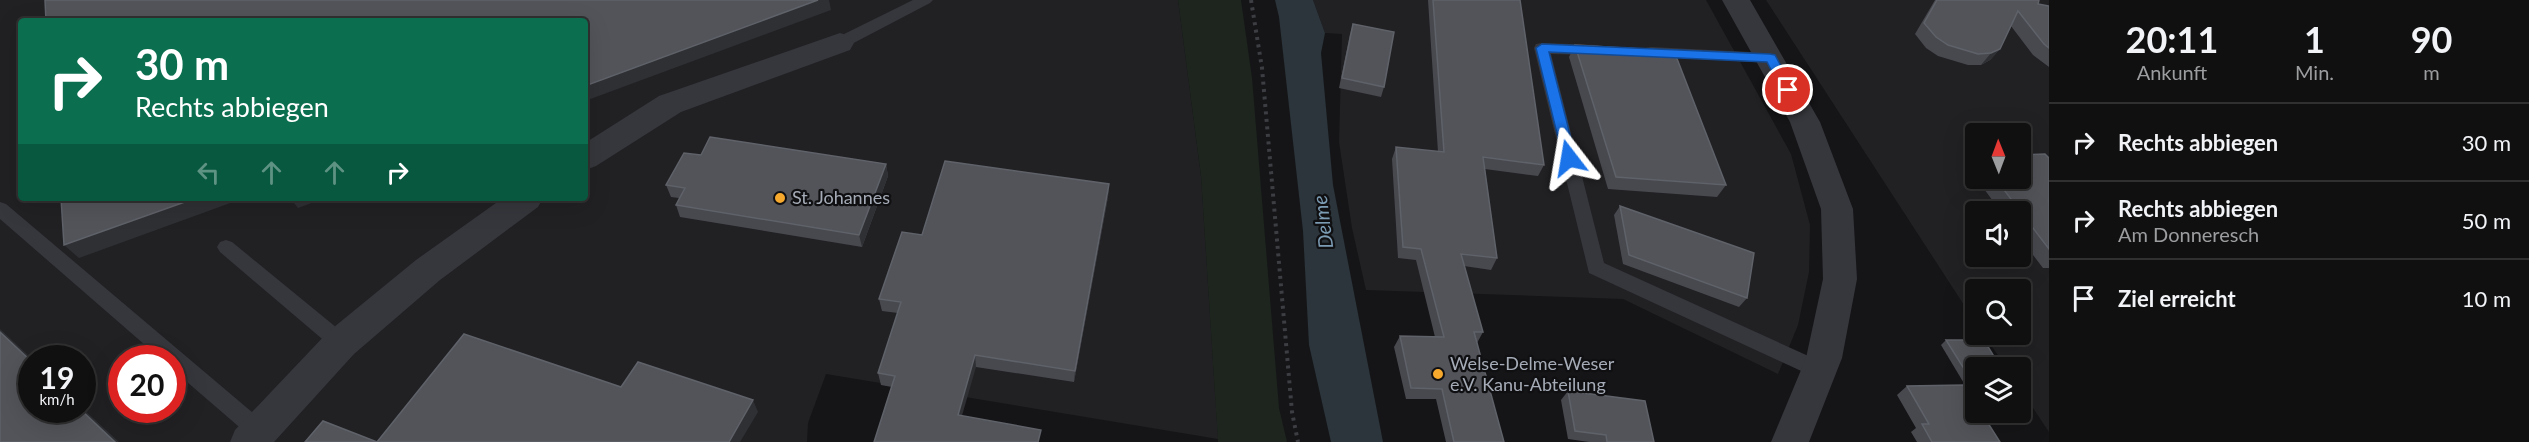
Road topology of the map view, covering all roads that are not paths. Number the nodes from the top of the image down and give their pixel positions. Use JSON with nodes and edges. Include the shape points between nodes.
{"nodes":[{"id":1,"x":925,"y":0,"type":"edge"},
{"id":2,"x":1736,"y":0,"type":"edge"},
{"id":3,"x":840,"y":43,"type":"joint"},
{"id":4,"x":1610,"y":51,"type":"edge"},
{"id":5,"x":1633,"y":52,"type":"edge"},
{"id":6,"x":1770,"y":58,"type":"junction"},
{"id":7,"x":588,"y":156,"type":"edge"},
{"id":8,"x":523,"y":201,"type":"edge"},
{"id":9,"x":0,"y":209,"type":"edge"},
{"id":10,"x":226,"y":247,"type":"dead end"},
{"id":11,"x":341,"y":343,"type":"junction"},
{"id":12,"x":1819,"y":370,"type":"junction"},
{"id":13,"x":254,"y":437,"type":"edge"},
{"id":14,"x":1790,"y":442,"type":"edge"}],
"edges":[{"from":1,"to":3,"type":"lane"},
{"from":2,"to":6,"type":"street"},
{"from":3,"to":7,"type":"street","via":[[670,104]]},
{"from":4,"to":12,"type":"lane","via":[[1542,48],[1596,268]]},
{"from":5,"to":6,"type":"lane"},
{"from":6,"to":12,"type":"street","via":[[1805,122],[1837,209],[1840,279]]},
{"from":8,"to":11,"type":"street","via":[[428,270]]},
{"from":9,"to":13,"type":"lane"},
{"from":10,"to":11,"type":"lane"},
{"from":11,"to":13,"type":"street"},
{"from":12,"to":14,"type":"street"}]}
